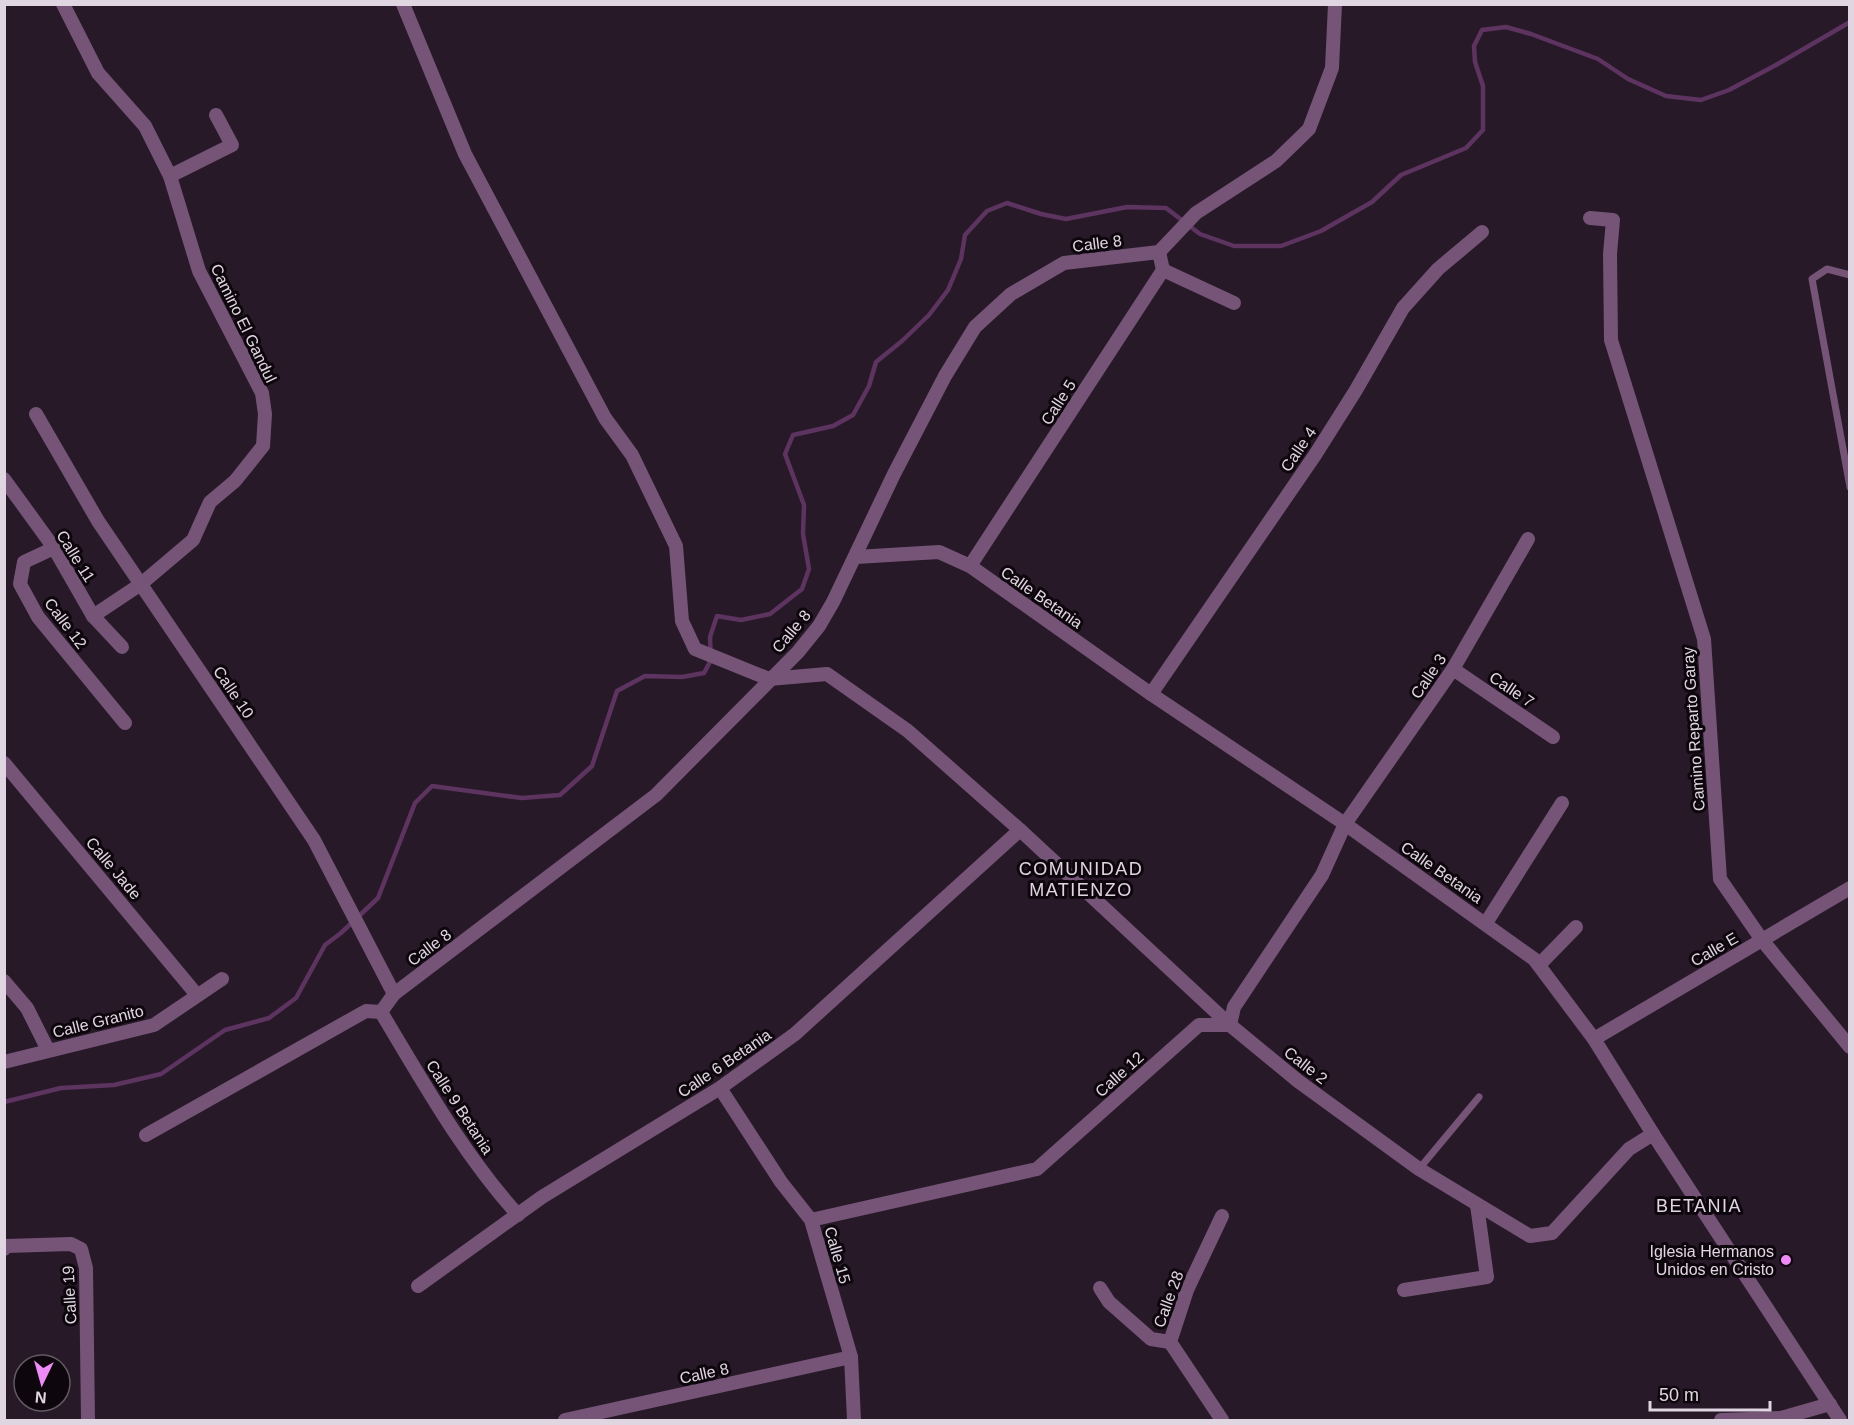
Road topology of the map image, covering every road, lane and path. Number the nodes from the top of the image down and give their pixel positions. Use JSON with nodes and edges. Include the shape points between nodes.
{"nodes":[{"id":1,"x":63,"y":4,"type":"edge"},
{"id":2,"x":403,"y":4,"type":"edge"},
{"id":3,"x":1335,"y":4,"type":"edge"},
{"id":4,"x":216,"y":114,"type":"dead end"},
{"id":5,"x":170,"y":176,"type":"junction"},
{"id":6,"x":1590,"y":218,"type":"dead end"},
{"id":7,"x":1482,"y":232,"type":"dead end"},
{"id":8,"x":1159,"y":252,"type":"junction"},
{"id":9,"x":1163,"y":270,"type":"junction"},
{"id":10,"x":1850,"y":275,"type":"edge"},
{"id":11,"x":1234,"y":303,"type":"dead end"},
{"id":12,"x":36,"y":414,"type":"dead end"},
{"id":13,"x":4,"y":479,"type":"edge"},
{"id":14,"x":1850,"y":487,"type":"edge"},
{"id":15,"x":1528,"y":539,"type":"dead end"},
{"id":16,"x":54,"y":548,"type":"junction"},
{"id":17,"x":856,"y":556,"type":"junction"},
{"id":18,"x":970,"y":566,"type":"junction"},
{"id":19,"x":141,"y":584,"type":"junction"},
{"id":20,"x":93,"y":616,"type":"junction"},
{"id":21,"x":122,"y":647,"type":"dead end"},
{"id":22,"x":1453,"y":669,"type":"junction"},
{"id":23,"x":769,"y":679,"type":"junction"},
{"id":24,"x":1151,"y":694,"type":"junction"},
{"id":25,"x":124,"y":723,"type":"dead end"},
{"id":26,"x":1553,"y":737,"type":"dead end"},
{"id":27,"x":4,"y":763,"type":"edge"},
{"id":28,"x":1562,"y":803,"type":"dead end"},
{"id":29,"x":1345,"y":824,"type":"junction"},
{"id":30,"x":1020,"y":830,"type":"junction"},
{"id":31,"x":1850,"y":888,"type":"edge"},
{"id":32,"x":1486,"y":923,"type":"junction"},
{"id":33,"x":1576,"y":927,"type":"dead end"},
{"id":34,"x":1762,"y":940,"type":"junction"},
{"id":35,"x":1539,"y":965,"type":"junction"},
{"id":36,"x":222,"y":979,"type":"dead end"},
{"id":37,"x":4,"y":981,"type":"edge"},
{"id":38,"x":394,"y":994,"type":"junction"},
{"id":39,"x":197,"y":995,"type":"junction"},
{"id":40,"x":381,"y":1012,"type":"junction"},
{"id":41,"x":1230,"y":1024,"type":"junction"},
{"id":42,"x":1594,"y":1038,"type":"junction"},
{"id":43,"x":1850,"y":1047,"type":"edge"},
{"id":44,"x":48,"y":1050,"type":"junction"},
{"id":45,"x":4,"y":1062,"type":"edge"},
{"id":46,"x":720,"y":1088,"type":"junction"},
{"id":47,"x":1479,"y":1096,"type":"dead end"},
{"id":48,"x":1653,"y":1134,"type":"junction"},
{"id":49,"x":146,"y":1135,"type":"dead end"},
{"id":50,"x":1419,"y":1169,"type":"junction"},
{"id":51,"x":1477,"y":1204,"type":"junction"},
{"id":52,"x":518,"y":1215,"type":"junction"},
{"id":53,"x":1222,"y":1216,"type":"dead end"},
{"id":54,"x":811,"y":1220,"type":"junction"},
{"id":55,"x":4,"y":1249,"type":"edge"},
{"id":56,"x":418,"y":1286,"type":"dead end"},
{"id":57,"x":1100,"y":1288,"type":"dead end"},
{"id":58,"x":1404,"y":1290,"type":"dead end"},
{"id":59,"x":1170,"y":1342,"type":"junction"},
{"id":60,"x":851,"y":1357,"type":"junction"},
{"id":61,"x":1830,"y":1404,"type":"junction"},
{"id":62,"x":88,"y":1420,"type":"edge"},
{"id":63,"x":565,"y":1420,"type":"edge"},
{"id":64,"x":854,"y":1420,"type":"edge"},
{"id":65,"x":1222,"y":1420,"type":"edge"},
{"id":66,"x":1721,"y":1420,"type":"edge"},
{"id":67,"x":1840,"y":1420,"type":"edge"}],
"edges":[{"from":1,"to":5,"type":"street","name":"Camino El Gandul","via":[[98,73],[145,126]]},
{"from":2,"to":23,"type":"street","via":[[470,165],[605,418],[632,455],[676,546],[681,621],[694,649]]},
{"from":3,"to":8,"type":"street","via":[[1332,68],[1309,129],[1276,161],[1193,215]]},
{"from":4,"to":5,"type":"street","via":[[232,146]]},
{"from":5,"to":19,"type":"street","name":"Camino El Gandul","via":[[199,271],[262,393],[263,446],[235,481],[210,502],[193,540]]},
{"from":6,"to":34,"type":"street","name":"Camino Reparto Garay","via":[[1613,220],[1611,340],[1704,639],[1720,879]]},
{"from":7,"to":24,"type":"street","name":"Calle 4","via":[[1438,269],[1403,308],[1315,455]]},
{"from":8,"to":9,"type":"street"},
{"from":8,"to":17,"type":"street","name":"Calle 8","via":[[1064,263],[1011,294],[975,327],[894,474]]},
{"from":9,"to":11,"type":"street"},
{"from":9,"to":18,"type":"street","name":"Calle 5"},
{"from":10,"to":14,"type":"lane","via":[[1827,269],[1812,279]]},
{"from":12,"to":19,"type":"street","name":"Calle 10","via":[[98,521]]},
{"from":13,"to":16,"type":"street","name":"Calle 11"},
{"from":15,"to":22,"type":"street","name":"Calle 3"},
{"from":16,"to":20,"type":"street","name":"Calle 11"},
{"from":16,"to":25,"type":"street","name":"Calle 12","via":[[24,562],[20,584],[38,617]]},
{"from":17,"to":18,"type":"street","name":"Calle Betania","via":[[939,552]]},
{"from":17,"to":23,"type":"street","name":"Calle 8","via":[[819,626]]},
{"from":18,"to":24,"type":"street","name":"Calle Betania"},
{"from":19,"to":20,"type":"street","name":"Camino El Gandul"},
{"from":19,"to":38,"type":"street","name":"Calle 10","via":[[314,840]]},
{"from":20,"to":21,"type":"street","name":"Calle 11"},
{"from":22,"to":26,"type":"street","name":"Calle 7"},
{"from":22,"to":29,"type":"street","name":"Calle 3"},
{"from":23,"to":30,"type":"street","name":"Calle 2","via":[[827,674],[908,731]]},
{"from":23,"to":38,"type":"street","name":"Calle 8","via":[[656,795]]},
{"from":24,"to":29,"type":"street","name":"Calle Betania"},
{"from":27,"to":39,"type":"street","name":"Calle Jade"},
{"from":28,"to":32,"type":"street"},
{"from":29,"to":32,"type":"street","name":"Calle Betania"},
{"from":29,"to":41,"type":"street","via":[[1322,875],[1234,1007]]},
{"from":30,"to":41,"type":"street","name":"Calle 2"},
{"from":30,"to":46,"type":"street","name":"Calle 6 Betania","via":[[795,1034]]},
{"from":31,"to":34,"type":"street","name":"Calle E"},
{"from":32,"to":35,"type":"street","name":"Calle Betania"},
{"from":33,"to":35,"type":"street"},
{"from":34,"to":42,"type":"street","name":"Calle E"},
{"from":34,"to":43,"type":"street","name":"Camino Reparto Garay"},
{"from":35,"to":42,"type":"street","name":"Calle Betania"},
{"from":36,"to":39,"type":"street","name":"Calle Granito"},
{"from":37,"to":44,"type":"street","via":[[27,1008]]},
{"from":38,"to":40,"type":"street","name":"Calle 8"},
{"from":39,"to":44,"type":"street","name":"Calle Granito","via":[[154,1024]]},
{"from":40,"to":49,"type":"street","via":[[366,1011]]},
{"from":40,"to":52,"type":"street","name":"Calle 9 Betania","via":[[439,1109]]},
{"from":41,"to":50,"type":"street","name":"Calle 2","via":[[1298,1082]]},
{"from":41,"to":54,"type":"street","name":"Calle 12","via":[[1199,1025],[1037,1169]]},
{"from":42,"to":48,"type":"street","name":"Calle Betania"},
{"from":44,"to":45,"type":"street","name":"Calle Granito"},
{"from":46,"to":52,"type":"street","name":"Calle 6 Betania"},
{"from":46,"to":54,"type":"street","name":"Calle 15","via":[[781,1182]]},
{"from":47,"to":50,"type":"lane"},
{"from":48,"to":51,"type":"street","name":"Calle 2","via":[[1629,1149],[1552,1233],[1530,1236]]},
{"from":48,"to":61,"type":"street","name":"Calle Betania"},
{"from":50,"to":51,"type":"street","name":"Calle 2"},
{"from":51,"to":58,"type":"street","via":[[1487,1277]]},
{"from":52,"to":56,"type":"street","name":"Calle 6 Betania"},
{"from":53,"to":59,"type":"street","name":"Calle 28","via":[[1187,1290]]},
{"from":54,"to":60,"type":"street","name":"Calle 15"},
{"from":55,"to":62,"type":"street","name":"Calle 19","via":[[71,1244],[81,1249],[86,1268]]},
{"from":57,"to":59,"type":"street","via":[[1109,1302],[1151,1338]]},
{"from":59,"to":65,"type":"street","name":"Calle 28"},
{"from":60,"to":63,"type":"street","name":"Calle 8"},
{"from":60,"to":64,"type":"street","name":"Calle 15"},
{"from":61,"to":66,"type":"street","via":[[1781,1418]]},
{"from":61,"to":67,"type":"street","name":"Calle Betania"}]}
